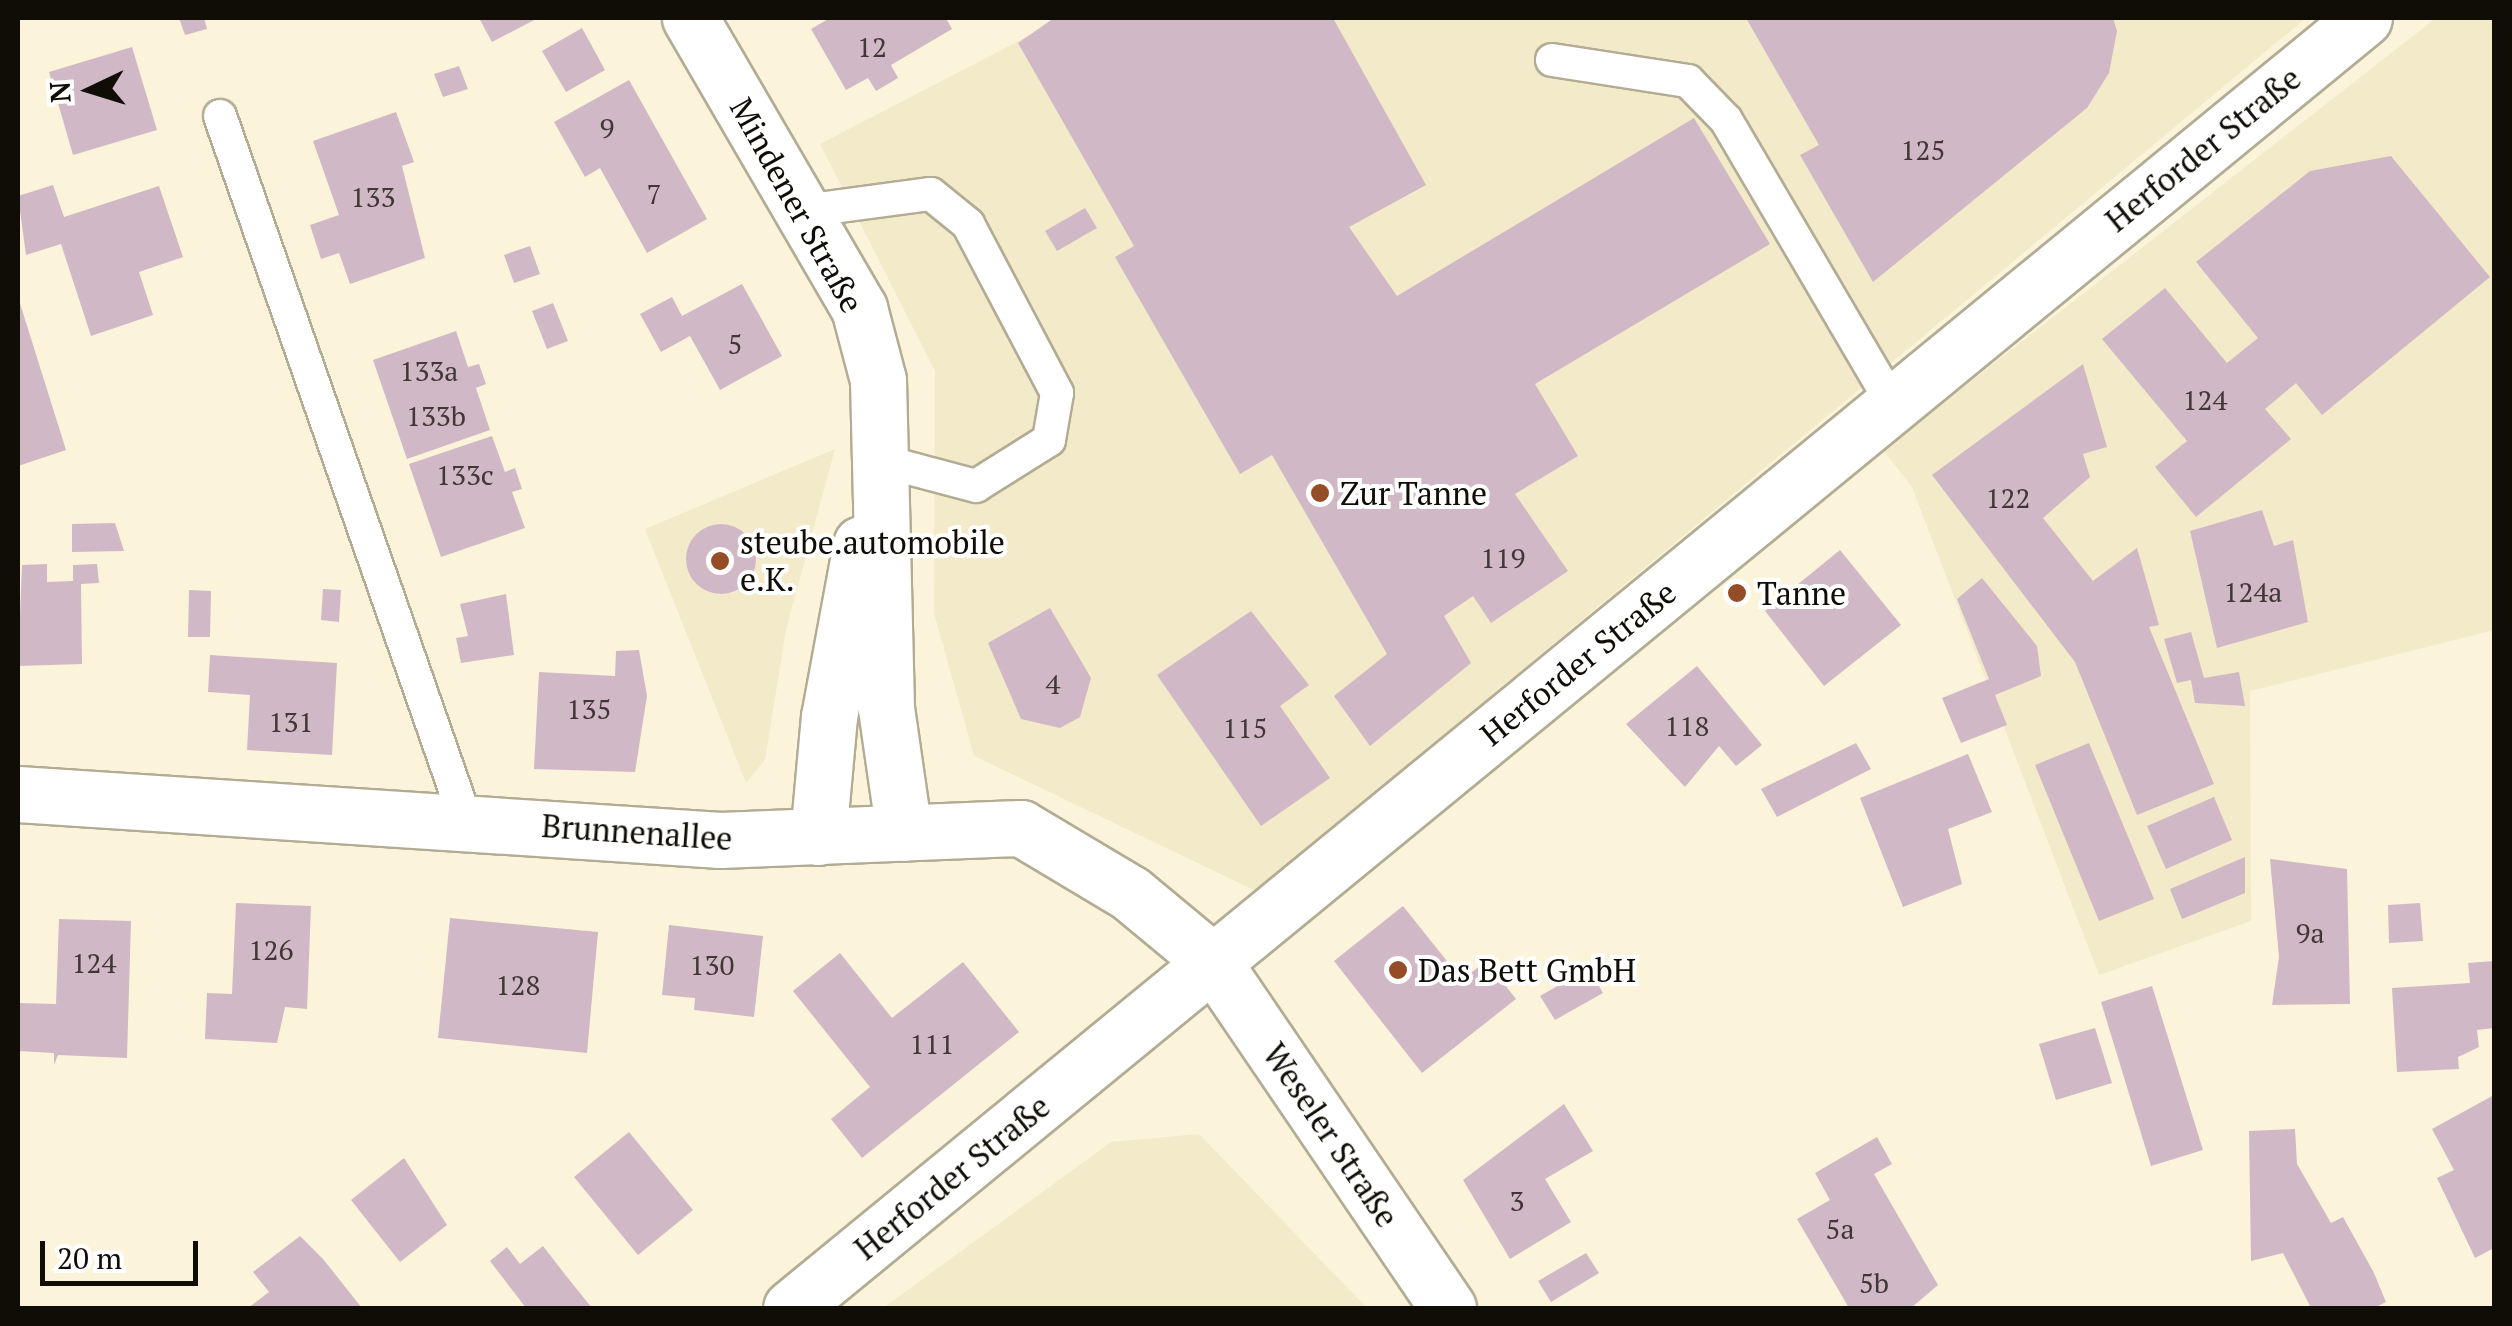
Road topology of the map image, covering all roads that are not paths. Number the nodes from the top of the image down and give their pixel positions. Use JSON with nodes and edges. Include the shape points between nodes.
{"nodes":[{"id":1,"x":690,"y":18,"type":"edge"},
{"id":2,"x":2364,"y":18,"type":"edge"},
{"id":3,"x":1552,"y":60,"type":"dead end"},
{"id":4,"x":220,"y":116,"type":"dead end"},
{"id":5,"x":803,"y":211,"type":"junction"},
{"id":6,"x":1892,"y":404,"type":"junction"},
{"id":7,"x":886,"y":462,"type":"junction"},
{"id":8,"x":18,"y":794,"type":"edge"},
{"id":9,"x":466,"y":821,"type":"junction"},
{"id":10,"x":904,"y":833,"type":"junction"},
{"id":11,"x":818,"y":838,"type":"junction"},
{"id":12,"x":1213,"y":962,"type":"junction"},
{"id":13,"x":792,"y":1308,"type":"edge"},
{"id":14,"x":1448,"y":1308,"type":"edge"}],
"edges":[{"from":1,"to":5,"type":"main road","name":"Mindener Straße"},
{"from":2,"to":6,"type":"main road","name":"Herforder Straße"},
{"from":3,"to":6,"type":"lane","via":[[1688,81],[1726,120]]},
{"from":4,"to":9,"type":"lane"},
{"from":5,"to":7,"type":"main road","name":"Mindener Straße","via":[[859,308]]},
{"from":5,"to":7,"type":"lane","via":[[931,194],[968,224],[1057,393],[1049,440],[976,486]]},
{"from":6,"to":12,"type":"main road","name":"Herforder Straße"},
{"from":7,"to":10,"type":"main road","name":"Mindener Straße","via":[[886,708]]},
{"from":7,"to":11,"type":"main road","name":"Mindener Straße","via":[[850,578]]},
{"from":8,"to":9,"type":"main road","name":"Brunnenallee"},
{"from":9,"to":11,"type":"main road","name":"Brunnenallee","via":[[720,840]]},
{"from":10,"to":11,"type":"main road","name":"Brunnenallee"},
{"from":10,"to":12,"type":"main road","name":"Brunnenallee","via":[[1021,828],[1130,893]]},
{"from":12,"to":13,"type":"main road","name":"Herforder Straße"},
{"from":12,"to":14,"type":"main road","name":"Weseler Straße"}]}
